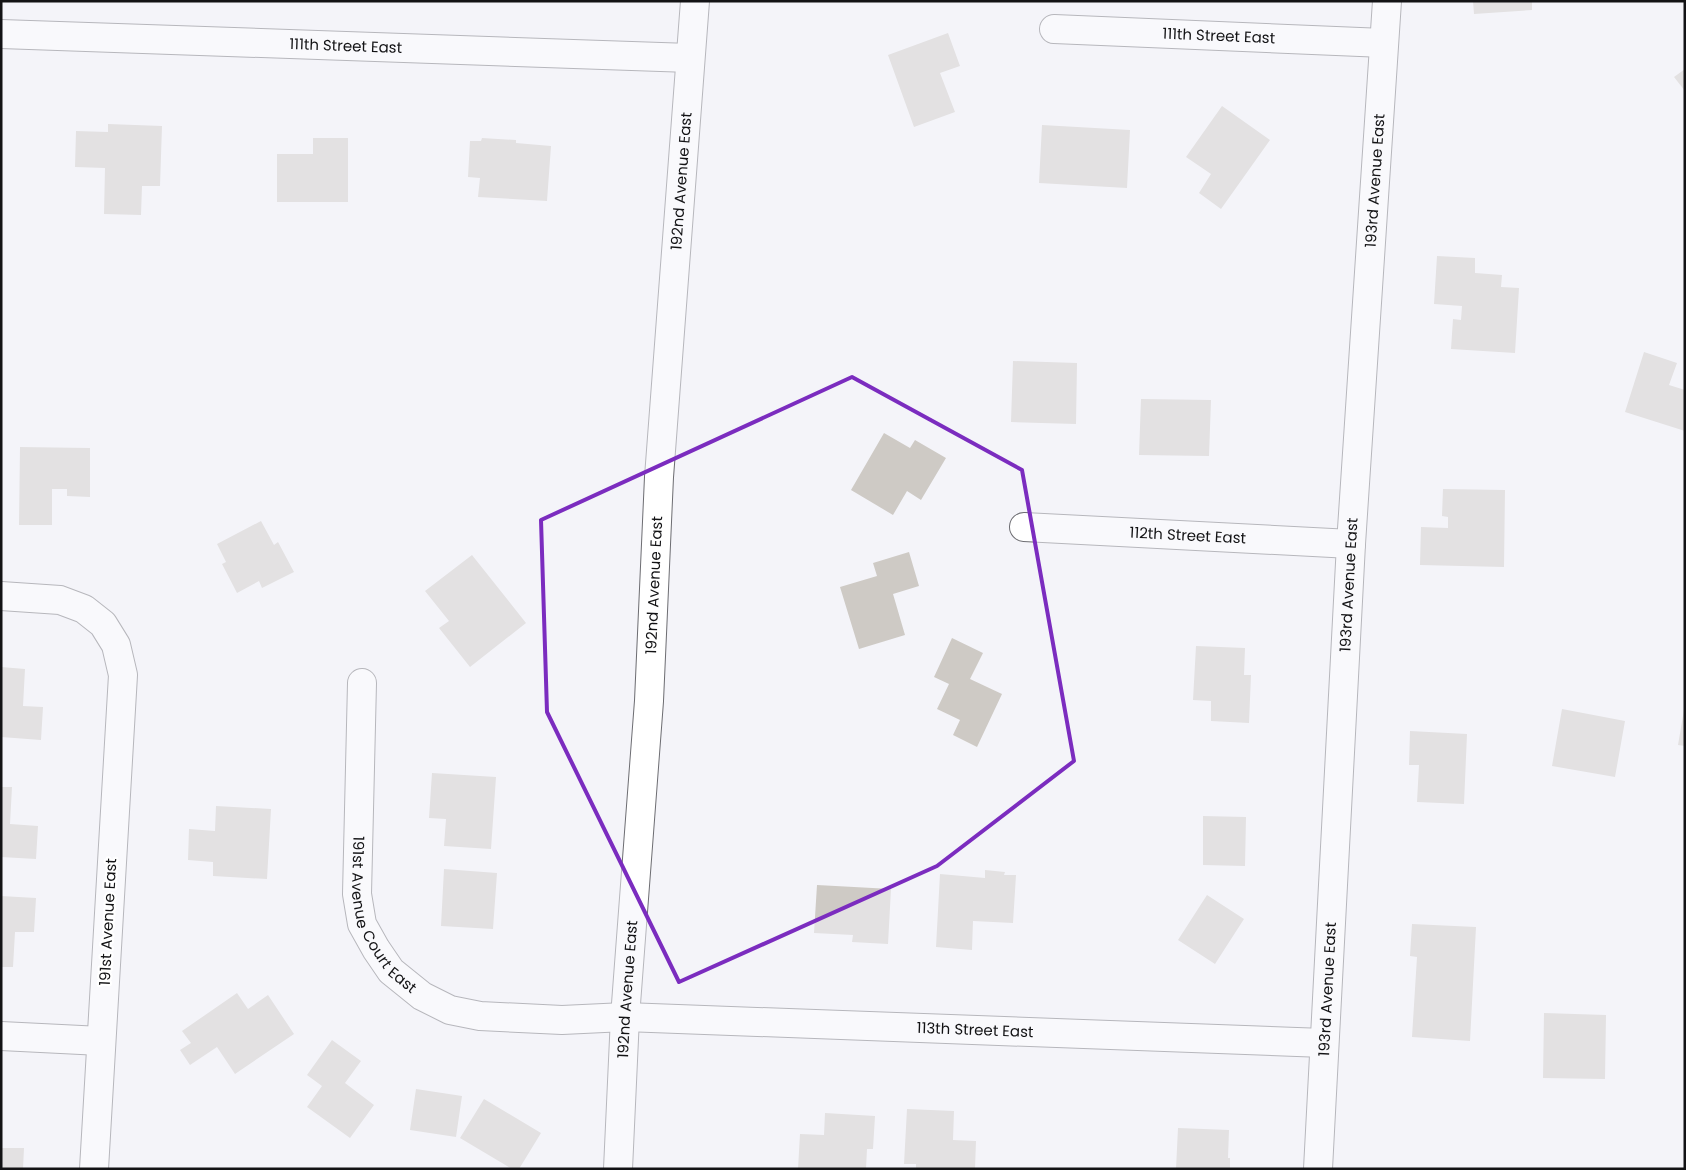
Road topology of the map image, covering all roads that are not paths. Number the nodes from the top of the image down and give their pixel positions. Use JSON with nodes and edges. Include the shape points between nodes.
{"nodes":[{"id":1,"x":695,"y":1,"type":"edge"},
{"id":2,"x":1387,"y":1,"type":"edge"},
{"id":3,"x":1054,"y":29,"type":"dead end"},
{"id":4,"x":1,"y":34,"type":"edge"},
{"id":5,"x":1384,"y":44,"type":"junction"},
{"id":6,"x":690,"y":58,"type":"junction"},
{"id":7,"x":1024,"y":527,"type":"dead end"},
{"id":8,"x":1351,"y":544,"type":"junction"},
{"id":9,"x":1,"y":596,"type":"edge"},
{"id":10,"x":362,"y":683,"type":"dead end"},
{"id":11,"x":625,"y":1017,"type":"junction"},
{"id":12,"x":1,"y":1036,"type":"edge"},
{"id":13,"x":102,"y":1041,"type":"junction"},
{"id":14,"x":1324,"y":1043,"type":"junction"},
{"id":15,"x":94,"y":1169,"type":"edge"},
{"id":16,"x":618,"y":1169,"type":"edge"},
{"id":17,"x":1318,"y":1169,"type":"edge"}],
"edges":[{"from":1,"to":6,"type":"street","name":"192nd Avenue East"},
{"from":2,"to":5,"type":"street","name":"193rd Avenue East"},
{"from":3,"to":5,"type":"street","name":"111th Street East"},
{"from":4,"to":6,"type":"street","name":"111th Street East"},
{"from":5,"to":8,"type":"street","name":"193rd Avenue East"},
{"from":6,"to":11,"type":"street","name":"192nd Avenue East","via":[[659,478],[649,701]]},
{"from":7,"to":8,"type":"street","name":"112th Street East"},
{"from":8,"to":14,"type":"street","name":"193rd Avenue East"},
{"from":9,"to":13,"type":"street","name":"191st Avenue East","via":[[60,600],[84,609],[103,624],[116,645],[122,675]]},
{"from":10,"to":11,"type":"street","name":"191st Avenue Court East","via":[[357,894],[362,924],[391,971],[422,996],[450,1010],[480,1016],[562,1020]]},
{"from":11,"to":14,"type":"street","name":"113th Street East"},
{"from":11,"to":16,"type":"street","name":"192nd Avenue East"},
{"from":12,"to":13,"type":"street"},
{"from":13,"to":15,"type":"street","name":"191st Avenue East"},
{"from":14,"to":17,"type":"street","name":"193rd Avenue East"}]}
